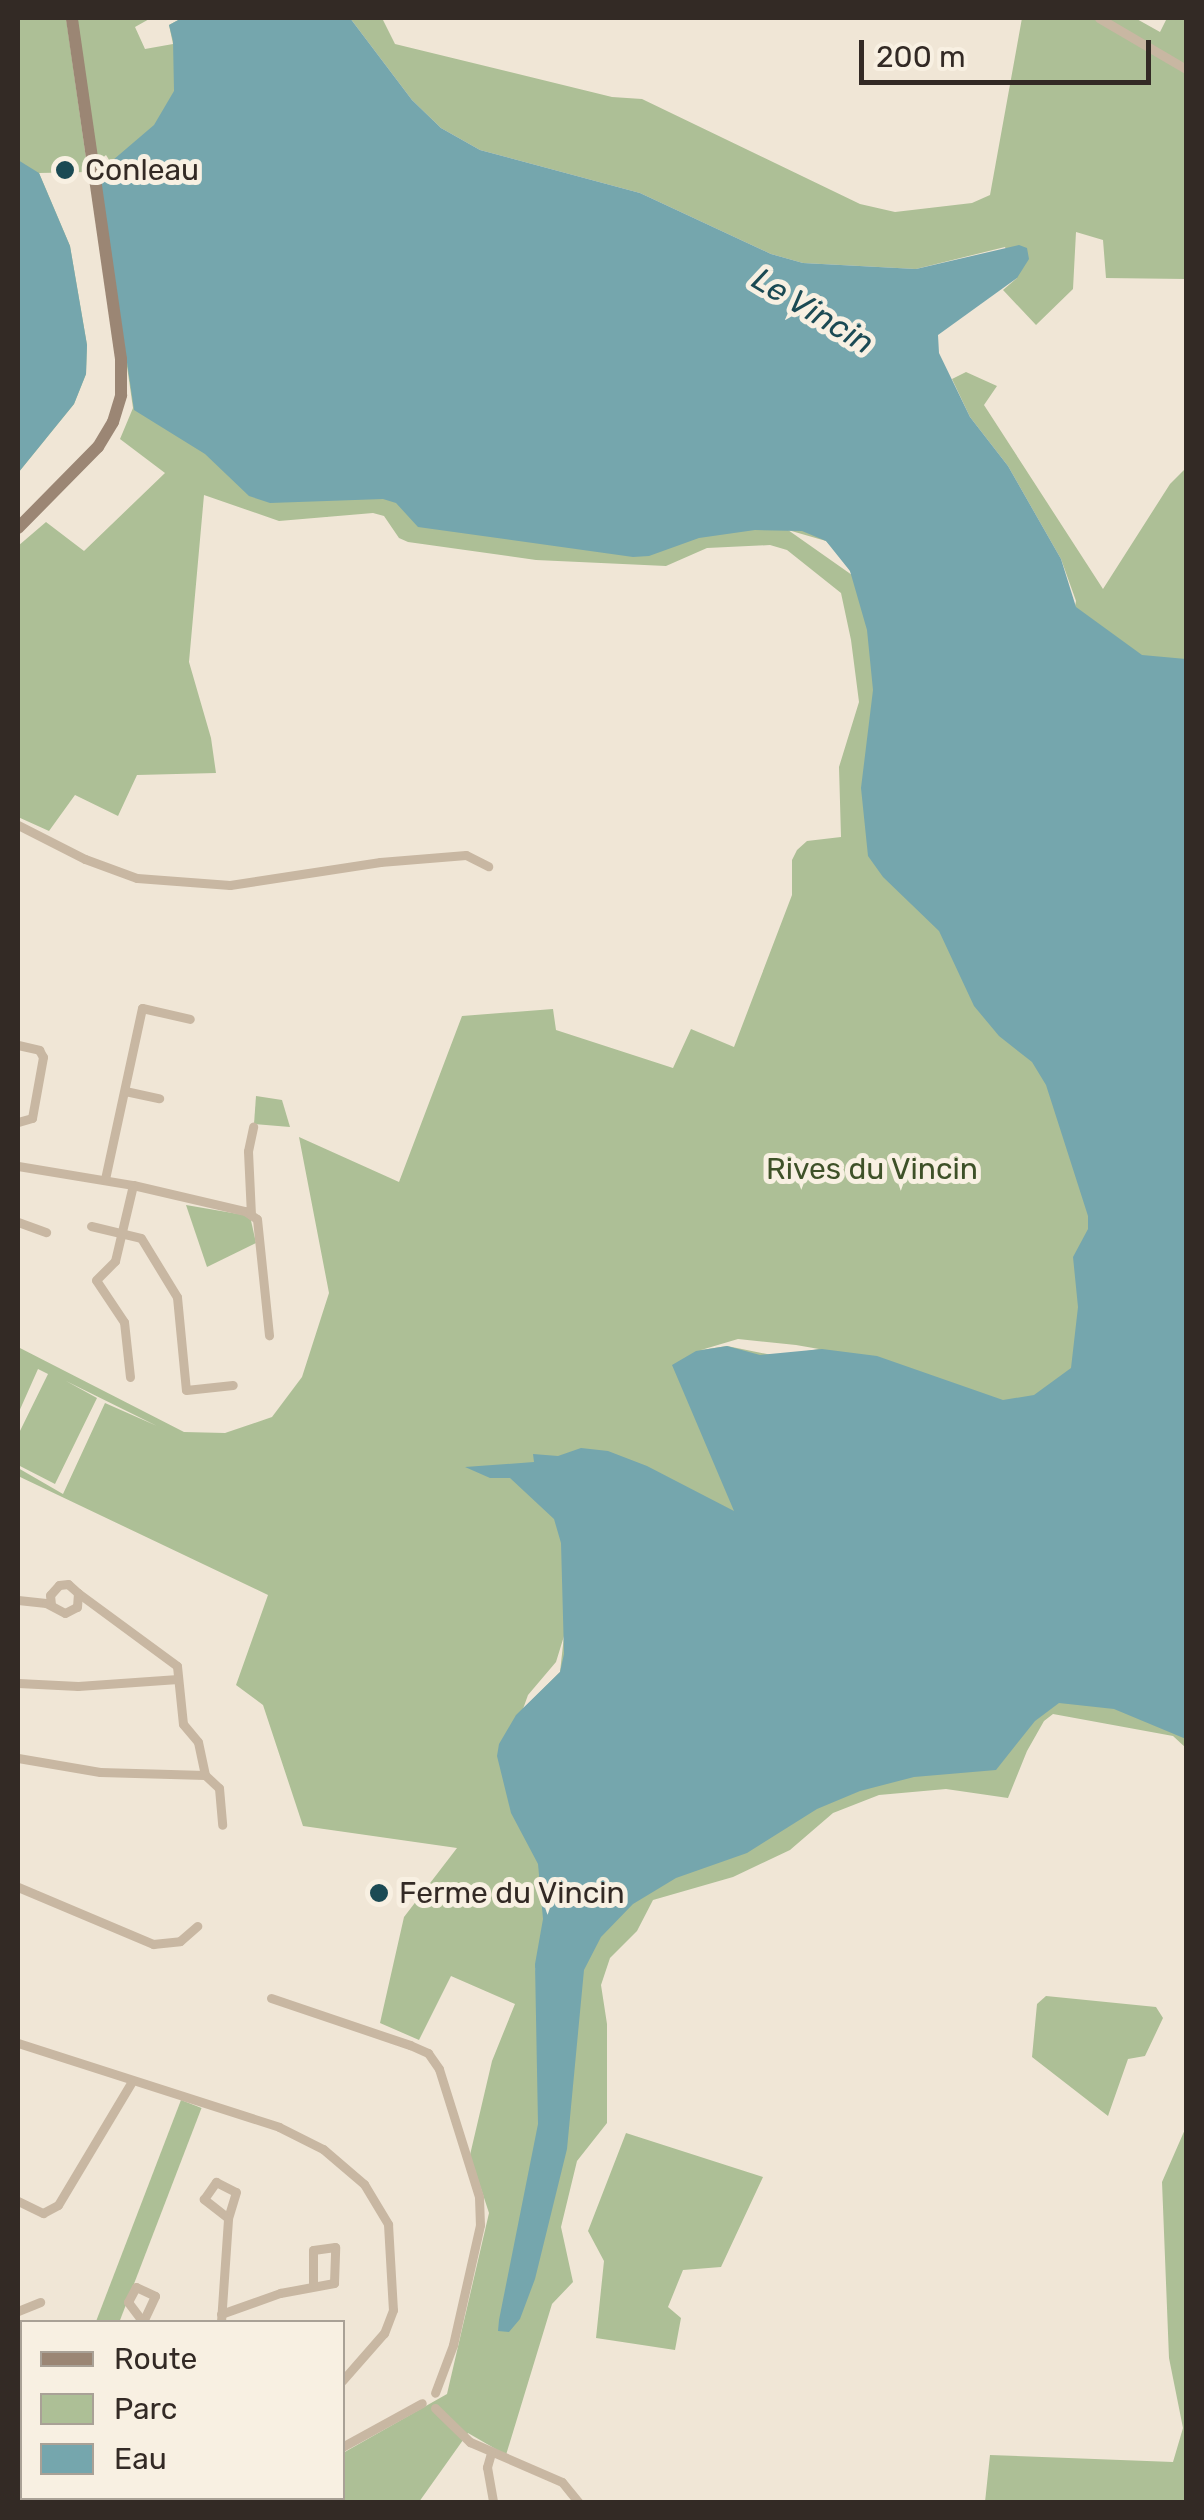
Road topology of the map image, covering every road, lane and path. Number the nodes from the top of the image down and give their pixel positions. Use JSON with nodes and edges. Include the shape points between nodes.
{"nodes":[{"id":1,"x":72,"y":18,"type":"edge"},
{"id":2,"x":1099,"y":18,"type":"edge"},
{"id":3,"x":1186,"y":69,"type":"edge"},
{"id":4,"x":18,"y":528,"type":"edge"},
{"id":5,"x":18,"y":824,"type":"edge"},
{"id":6,"x":488,"y":866,"type":"dead end"},
{"id":7,"x":190,"y":1018,"type":"dead end"},
{"id":8,"x":18,"y":1045,"type":"edge"},
{"id":9,"x":125,"y":1091,"type":"junction"},
{"id":10,"x":159,"y":1098,"type":"dead end"},
{"id":11,"x":18,"y":1122,"type":"edge"},
{"id":12,"x":252,"y":1126,"type":"dead end"},
{"id":13,"x":18,"y":1166,"type":"edge"},
{"id":14,"x":104,"y":1179,"type":"junction"},
{"id":15,"x":132,"y":1185,"type":"junction"},
{"id":16,"x":251,"y":1214,"type":"junction"},
{"id":17,"x":18,"y":1222,"type":"edge"},
{"id":18,"x":92,"y":1226,"type":"dead end"},
{"id":19,"x":46,"y":1232,"type":"dead end"},
{"id":20,"x":122,"y":1232,"type":"junction"},
{"id":21,"x":269,"y":1335,"type":"dead end"},
{"id":22,"x":130,"y":1377,"type":"dead end"},
{"id":23,"x":233,"y":1385,"type":"dead end"},
{"id":24,"x":52,"y":1590,"type":"junction"},
{"id":25,"x":78,"y":1593,"type":"junction"},
{"id":26,"x":21,"y":1600,"type":"edge"},
{"id":27,"x":51,"y":1604,"type":"junction"},
{"id":28,"x":76,"y":1606,"type":"junction"},
{"id":29,"x":100,"y":1608,"type":"junction"},
{"id":30,"x":178,"y":1679,"type":"junction"},
{"id":31,"x":18,"y":1684,"type":"edge"},
{"id":32,"x":18,"y":1758,"type":"edge"},
{"id":33,"x":205,"y":1775,"type":"junction"},
{"id":34,"x":222,"y":1825,"type":"dead end"},
{"id":35,"x":19,"y":1887,"type":"edge"},
{"id":36,"x":197,"y":1926,"type":"dead end"},
{"id":37,"x":272,"y":1998,"type":"dead end"},
{"id":38,"x":18,"y":2043,"type":"edge"},
{"id":39,"x":130,"y":2082,"type":"junction"},
{"id":40,"x":18,"y":2202,"type":"edge"},
{"id":41,"x":228,"y":2218,"type":"dead end"},
{"id":42,"x":313,"y":2286,"type":"junction"},
{"id":43,"x":40,"y":2302,"type":"dead end"},
{"id":44,"x":18,"y":2311,"type":"edge"},
{"id":45,"x":221,"y":2318,"type":"edge"},
{"id":46,"x":345,"y":2378,"type":"edge"},
{"id":47,"x":435,"y":2393,"type":"junction"},
{"id":48,"x":422,"y":2404,"type":"junction"},
{"id":49,"x":435,"y":2408,"type":"junction"},
{"id":50,"x":345,"y":2445,"type":"edge"},
{"id":51,"x":492,"y":2453,"type":"junction"},
{"id":52,"x":493,"y":2502,"type":"edge"},
{"id":53,"x":578,"y":2502,"type":"edge"}],
"edges":[{"from":1,"to":4,"type":"street","via":[[121,395],[98,447]]},
{"from":2,"to":3,"type":"street"},
{"from":5,"to":6,"type":"street","via":[[138,878],[230,886],[442,856],[474,856]]},
{"from":7,"to":9,"type":"street","via":[[142,1008]]},
{"from":8,"to":11,"type":"street","via":[[43,1057],[32,1118]]},
{"from":9,"to":10,"type":"street"},
{"from":9,"to":14,"type":"street"},
{"from":12,"to":16,"type":"street"},
{"from":13,"to":14,"type":"street"},
{"from":14,"to":15,"type":"street"},
{"from":15,"to":16,"type":"street"},
{"from":15,"to":20,"type":"street"},
{"from":16,"to":21,"type":"street","via":[[257,1219]]},
{"from":17,"to":19,"type":"street"},
{"from":18,"to":20,"type":"street"},
{"from":20,"to":22,"type":"street","via":[[114,1261],[96,1280],[124,1322]]},
{"from":20,"to":23,"type":"street","via":[[141,1238],[178,1297],[186,1390]]},
{"from":24,"to":25,"type":"street","via":[[64,1584]]},
{"from":24,"to":26,"type":"street"},
{"from":24,"to":27,"type":"street"},
{"from":25,"to":28,"type":"street"},
{"from":25,"to":29,"type":"street"},
{"from":26,"to":27,"type":"street"},
{"from":27,"to":28,"type":"street","via":[[65,1613]]},
{"from":28,"to":29,"type":"street"},
{"from":29,"to":30,"type":"street","via":[[174,1661]]},
{"from":30,"to":31,"type":"street"},
{"from":30,"to":33,"type":"street","via":[[182,1719],[198,1742]]},
{"from":32,"to":33,"type":"street","via":[[100,1772]]},
{"from":33,"to":34,"type":"street","via":[[219,1788]]},
{"from":35,"to":36,"type":"street","via":[[153,1944],[180,1940]]},
{"from":37,"to":47,"type":"street","via":[[410,2045],[428,2053],[438,2069],[479,2197],[480,2225],[450,2357]]},
{"from":38,"to":39,"type":"street"},
{"from":39,"to":40,"type":"street","via":[[58,2205],[43,2213]]},
{"from":39,"to":46,"type":"street","via":[[194,2096],[296,2135],[340,2162],[373,2194],[390,2235],[393,2310],[384,2333]]},
{"from":41,"to":45,"type":"street"},
{"from":42,"to":42,"type":"street","via":[[336,2281],[334,2247],[313,2250]]},
{"from":42,"to":45,"type":"street"},
{"from":43,"to":44,"type":"street"},
{"from":47,"to":48,"type":"street","via":[[425,2394]]},
{"from":47,"to":49,"type":"street"},
{"from":48,"to":49,"type":"street"},
{"from":48,"to":50,"type":"street"},
{"from":49,"to":51,"type":"street","via":[[451,2428]]},
{"from":51,"to":52,"type":"street","via":[[487,2467]]},
{"from":51,"to":53,"type":"street","via":[[562,2482]]}]}
